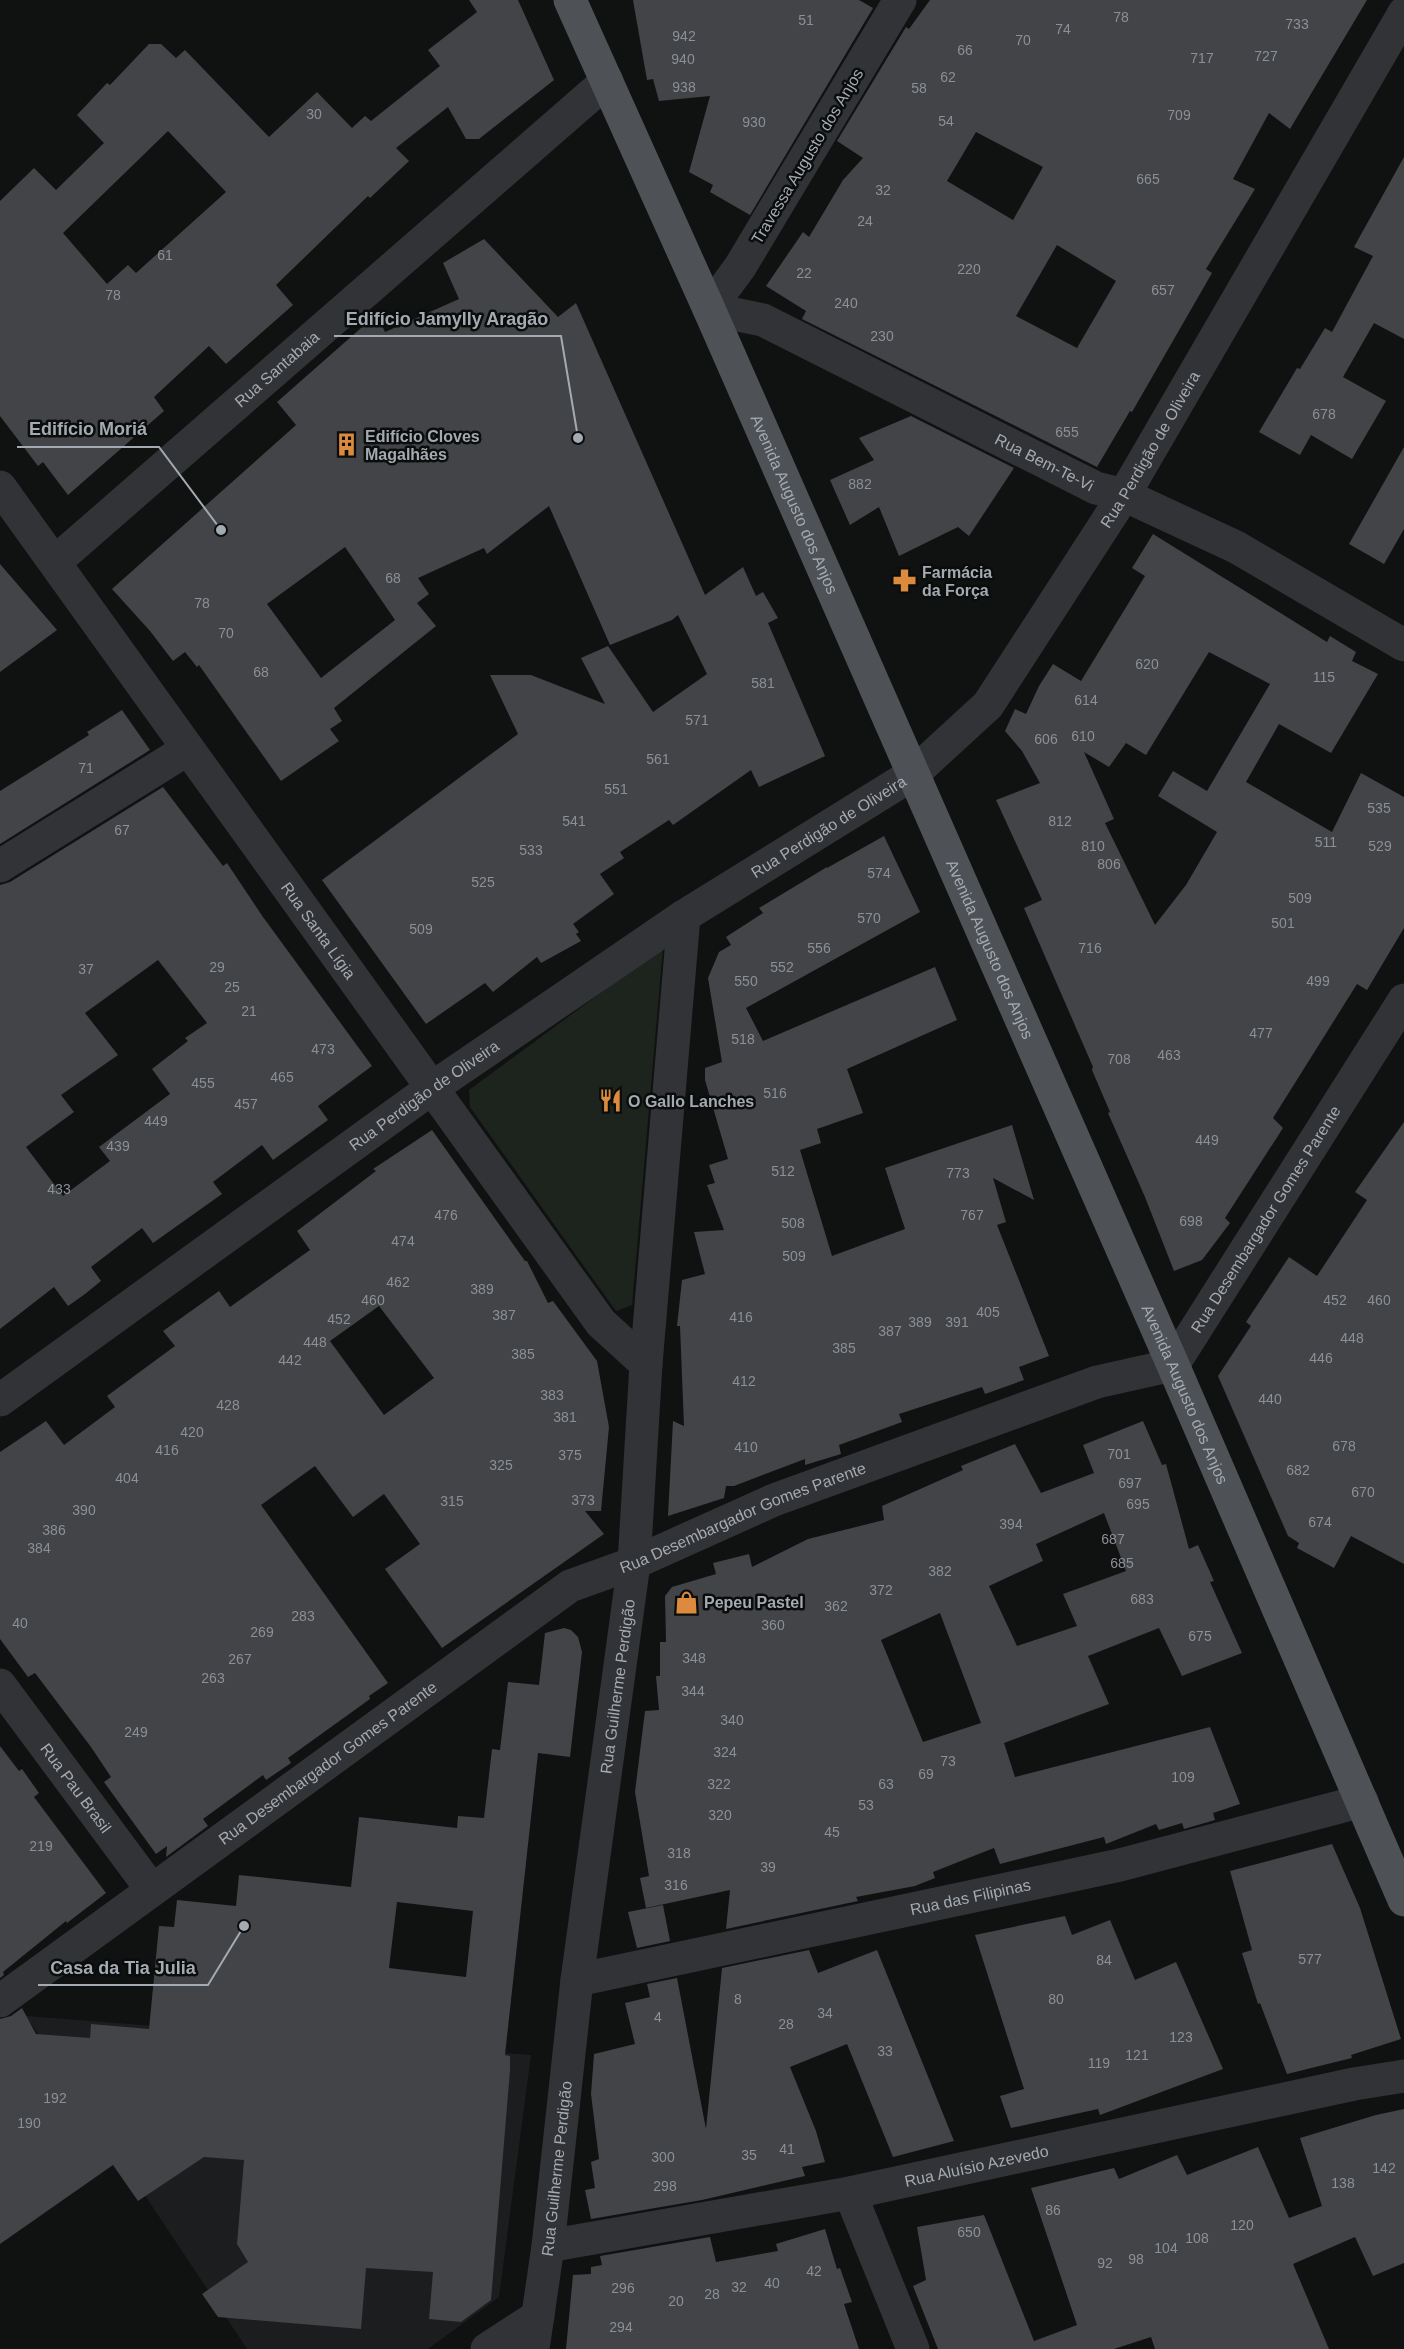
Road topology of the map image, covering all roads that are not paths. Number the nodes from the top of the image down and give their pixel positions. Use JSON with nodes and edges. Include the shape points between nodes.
{"nodes":[{"id":1,"x":570,"y":0,"type":"edge"},
{"id":2,"x":900,"y":0,"type":"edge"},
{"id":3,"x":1404,"y":13,"type":"edge"},
{"id":4,"x":607,"y":81,"type":"junction"},
{"id":5,"x":709,"y":309,"type":"junction"},
{"id":6,"x":0,"y":488,"type":"edge"},
{"id":7,"x":1124,"y":495,"type":"junction"},
{"id":8,"x":55,"y":562,"type":"junction"},
{"id":9,"x":1404,"y":645,"type":"edge"},
{"id":10,"x":188,"y":749,"type":"junction"},
{"id":11,"x":913,"y":774,"type":"junction"},
{"id":12,"x":0,"y":866,"type":"edge"},
{"id":13,"x":684,"y":916,"type":"junction"},
{"id":14,"x":1404,"y":1000,"type":"edge"},
{"id":15,"x":432,"y":1088,"type":"junction"},
{"id":16,"x":646,"y":1364,"type":"junction"},
{"id":17,"x":1173,"y":1365,"type":"junction"},
{"id":18,"x":0,"y":1400,"type":"edge"},
{"id":19,"x":634,"y":1563,"type":"junction"},
{"id":20,"x":0,"y":1685,"type":"edge"},
{"id":21,"x":1362,"y":1801,"type":"junction"},
{"id":22,"x":152,"y":1890,"type":"junction"},
{"id":23,"x":1404,"y":1900,"type":"edge"},
{"id":24,"x":577,"y":1980,"type":"junction"},
{"id":25,"x":0,"y":2001,"type":"edge"},
{"id":26,"x":1404,"y":2076,"type":"edge"},
{"id":27,"x":850,"y":2193,"type":"junction"},
{"id":28,"x":548,"y":2246,"type":"junction"},
{"id":29,"x":538,"y":2316,"type":"junction"},
{"id":30,"x":487,"y":2349,"type":"edge"},
{"id":31,"x":533,"y":2349,"type":"edge"},
{"id":32,"x":913,"y":2349,"type":"edge"}],
"edges":[{"from":1,"to":4,"type":"main road","name":"Avenida Augusto dos Anjos"},
{"from":2,"to":5,"type":"street","name":"Travessa Augusto dos Anjos","via":[[740,267]]},
{"from":3,"to":7,"type":"street","name":"Rua Perdigão de Oliveira"},
{"from":4,"to":5,"type":"main road","name":"Avenida Augusto dos Anjos"},
{"from":4,"to":8,"type":"street","name":"Rua Santabaia"},
{"from":5,"to":7,"type":"street","name":"Rua Bem-Te-Vi","via":[[764,320],[1096,488]]},
{"from":5,"to":11,"type":"main road","name":"Avenida Augusto dos Anjos"},
{"from":6,"to":8,"type":"street","name":"Rua Santa Lígia"},
{"from":7,"to":9,"type":"street","name":"Rua Bem-Te-Vi","via":[[1236,548]]},
{"from":7,"to":11,"type":"street","name":"Rua Perdigão de Oliveira","via":[[988,705]]},
{"from":8,"to":10,"type":"street","name":"Rua Santa Lígia"},
{"from":10,"to":12,"type":"street"},
{"from":10,"to":15,"type":"street","name":"Rua Santa Lígia"},
{"from":11,"to":13,"type":"street","name":"Rua Perdigão de Oliveira"},
{"from":11,"to":17,"type":"main road","name":"Avenida Augusto dos Anjos"},
{"from":13,"to":15,"type":"street","name":"Rua Perdigão de Oliveira"},
{"from":13,"to":16,"type":"street","name":"Rua Guilherme Perdigão"},
{"from":14,"to":17,"type":"street","name":"Rua Desembargador Gomes Parente"},
{"from":15,"to":16,"type":"street","name":"Rua Santa Lígia","via":[[601,1323]]},
{"from":15,"to":18,"type":"street","name":"Rua Perdigão de Oliveira"},
{"from":16,"to":19,"type":"street","name":"Rua Guilherme Perdigão"},
{"from":17,"to":19,"type":"street","name":"Rua Desembargador Gomes Parente","via":[[1097,1382],[774,1500]]},
{"from":17,"to":21,"type":"main road","name":"Avenida Augusto dos Anjos"},
{"from":19,"to":22,"type":"street","name":"Rua Desembargador Gomes Parente","via":[[570,1586]]},
{"from":19,"to":24,"type":"street","name":"Rua Guilherme Perdigão"},
{"from":20,"to":22,"type":"street","name":"Rua Pau Brasil"},
{"from":21,"to":23,"type":"main road","name":"Avenida Augusto dos Anjos"},
{"from":21,"to":24,"type":"street","name":"Rua das Filipinas","via":[[1120,1865]]},
{"from":22,"to":25,"type":"street","name":"Rua Desembargador Gomes Parente"},
{"from":24,"to":28,"type":"street","name":"Rua Guilherme Perdigão"},
{"from":26,"to":27,"type":"street","name":"Rua Aluísio Azevedo"},
{"from":27,"to":28,"type":"street","name":"Rua Aluísio Azevedo"},
{"from":27,"to":32,"type":"street"},
{"from":28,"to":29,"type":"street","name":"Rua Guilherme Perdigão"},
{"from":29,"to":30,"type":"street"},
{"from":29,"to":31,"type":"street","name":"Rua Guilherme Perdigão"}]}
